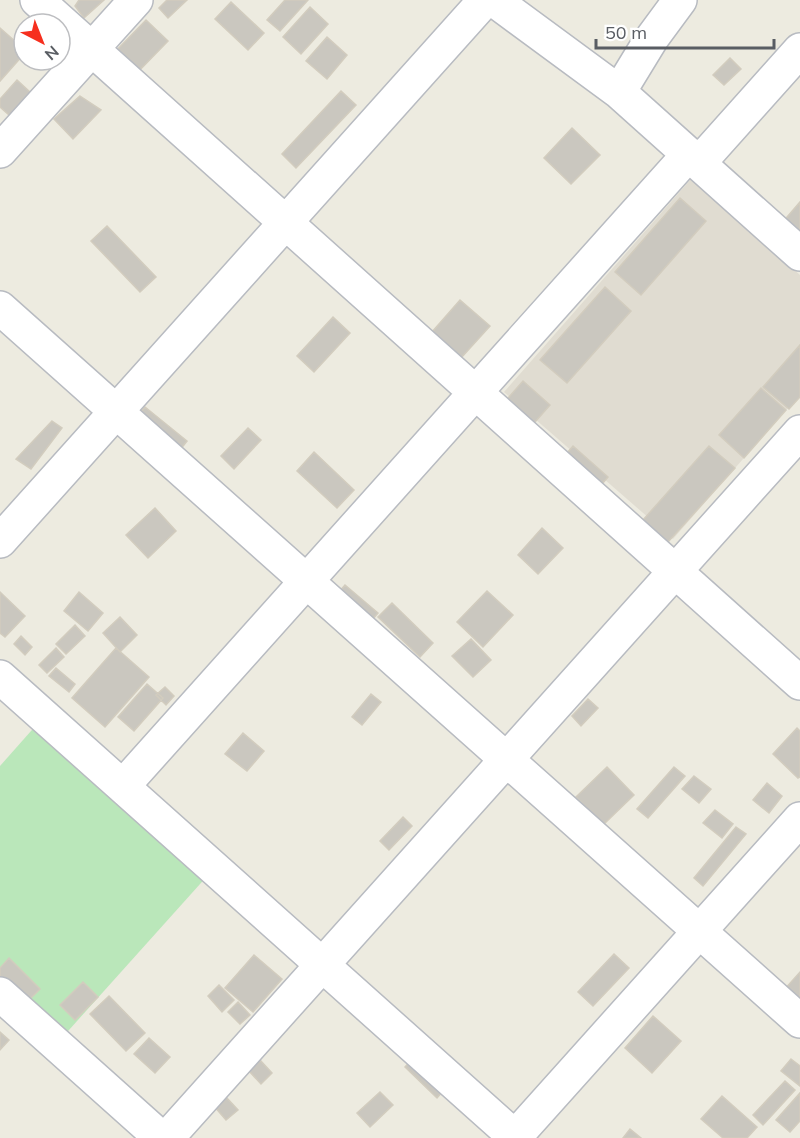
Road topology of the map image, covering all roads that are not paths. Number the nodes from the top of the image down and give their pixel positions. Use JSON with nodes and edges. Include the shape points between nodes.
{"nodes":[{"id":1,"x":37,"y":0,"type":"edge"},
{"id":2,"x":136,"y":0,"type":"edge"},
{"id":3,"x":485,"y":0,"type":"edge"},
{"id":4,"x":494,"y":0,"type":"edge"},
{"id":5,"x":680,"y":0,"type":"edge"},
{"id":6,"x":92,"y":49,"type":"junction"},
{"id":7,"x":800,"y":50,"type":"edge"},
{"id":8,"x":619,"y":92,"type":"junction"},
{"id":9,"x":0,"y":152,"type":"edge"},
{"id":10,"x":694,"y":159,"type":"junction"},
{"id":11,"x":285,"y":223,"type":"junction"},
{"id":12,"x":800,"y":254,"type":"edge"},
{"id":13,"x":0,"y":308,"type":"edge"},
{"id":14,"x":475,"y":393,"type":"junction"},
{"id":15,"x":116,"y":411,"type":"junction"},
{"id":16,"x":800,"y":432,"type":"edge"},
{"id":17,"x":0,"y":541,"type":"edge"},
{"id":18,"x":675,"y":571,"type":"junction"},
{"id":19,"x":306,"y":581,"type":"junction"},
{"id":20,"x":0,"y":677,"type":"edge"},
{"id":21,"x":800,"y":683,"type":"edge"},
{"id":22,"x":506,"y":759,"type":"junction"},
{"id":23,"x":123,"y":786,"type":"junction"},
{"id":24,"x":800,"y":819,"type":"edge"},
{"id":25,"x":700,"y":931,"type":"junction"},
{"id":26,"x":322,"y":965,"type":"junction"},
{"id":27,"x":0,"y":994,"type":"edge"},
{"id":28,"x":800,"y":1021,"type":"edge"},
{"id":29,"x":161,"y":1138,"type":"edge"},
{"id":30,"x":167,"y":1138,"type":"edge"},
{"id":31,"x":515,"y":1138,"type":"edge"}],
"edges":[{"from":1,"to":6,"type":"street"},
{"from":2,"to":6,"type":"street"},
{"from":3,"to":11,"type":"street"},
{"from":4,"to":8,"type":"street"},
{"from":5,"to":8,"type":"street"},
{"from":6,"to":9,"type":"street"},
{"from":6,"to":11,"type":"street"},
{"from":7,"to":10,"type":"street"},
{"from":8,"to":10,"type":"street"},
{"from":10,"to":12,"type":"street"},
{"from":10,"to":14,"type":"street"},
{"from":11,"to":14,"type":"street"},
{"from":11,"to":15,"type":"street"},
{"from":13,"to":15,"type":"street"},
{"from":14,"to":18,"type":"street"},
{"from":14,"to":19,"type":"street"},
{"from":15,"to":17,"type":"street"},
{"from":15,"to":19,"type":"street"},
{"from":16,"to":18,"type":"street"},
{"from":18,"to":21,"type":"street"},
{"from":18,"to":22,"type":"street"},
{"from":19,"to":22,"type":"street"},
{"from":19,"to":23,"type":"street"},
{"from":20,"to":23,"type":"street"},
{"from":22,"to":25,"type":"street"},
{"from":22,"to":26,"type":"street"},
{"from":23,"to":26,"type":"street"},
{"from":24,"to":25,"type":"street"},
{"from":25,"to":28,"type":"street"},
{"from":25,"to":31,"type":"street"},
{"from":26,"to":30,"type":"street"},
{"from":26,"to":31,"type":"street"},
{"from":27,"to":29,"type":"street"}]}
